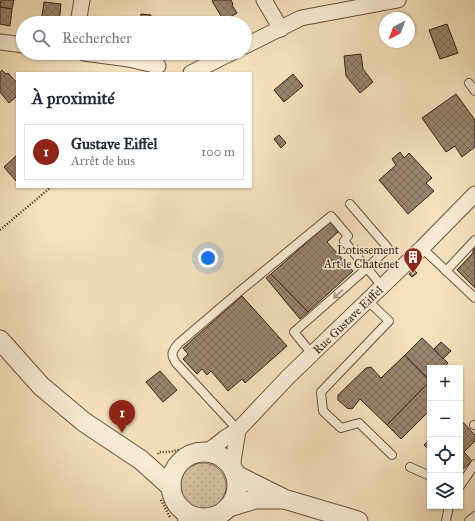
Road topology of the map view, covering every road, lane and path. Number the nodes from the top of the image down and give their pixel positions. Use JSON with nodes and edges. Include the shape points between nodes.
{"nodes":[{"id":1,"x":82,"y":0,"type":"edge"},
{"id":2,"x":264,"y":0,"type":"edge"},
{"id":3,"x":398,"y":0,"type":"edge"},
{"id":4,"x":79,"y":16,"type":"edge"},
{"id":5,"x":281,"y":29,"type":"junction"},
{"id":6,"x":0,"y":42,"type":"edge"},
{"id":7,"x":252,"y":43,"type":"edge"},
{"id":8,"x":16,"y":44,"type":"edge"},
{"id":9,"x":133,"y":60,"type":"edge"},
{"id":10,"x":218,"y":60,"type":"edge"},
{"id":11,"x":158,"y":66,"type":"dead end"},
{"id":12,"x":193,"y":72,"type":"edge"},
{"id":13,"x":469,"y":83,"type":"dead end"},
{"id":14,"x":475,"y":91,"type":"edge"},
{"id":15,"x":50,"y":188,"type":"edge"},
{"id":16,"x":475,"y":194,"type":"edge"},
{"id":17,"x":350,"y":204,"type":"dead end"},
{"id":18,"x":0,"y":230,"type":"edge"},
{"id":19,"x":475,"y":240,"type":"edge"},
{"id":20,"x":422,"y":248,"type":"junction"},
{"id":21,"x":367,"y":268,"type":"junction"},
{"id":22,"x":446,"y":271,"type":"junction"},
{"id":23,"x":382,"y":286,"type":"junction"},
{"id":24,"x":475,"y":298,"type":"edge"},
{"id":25,"x":368,"y":301,"type":"junction"},
{"id":26,"x":0,"y":340,"type":"edge"},
{"id":27,"x":312,"y":354,"type":"junction"},
{"id":28,"x":238,"y":430,"type":"junction"},
{"id":29,"x":206,"y":452,"type":"junction"},
{"id":30,"x":392,"y":455,"type":"dead end"},
{"id":31,"x":183,"y":459,"type":"junction"},
{"id":32,"x":142,"y":460,"type":"junction"},
{"id":33,"x":475,"y":464,"type":"edge"},
{"id":34,"x":410,"y":467,"type":"dead end"},
{"id":35,"x":234,"y":472,"type":"junction"},
{"id":36,"x":427,"y":475,"type":"edge"},
{"id":37,"x":463,"y":482,"type":"edge"},
{"id":38,"x":170,"y":487,"type":"junction"},
{"id":39,"x":284,"y":500,"type":"junction"},
{"id":40,"x":229,"y":507,"type":"junction"},
{"id":41,"x":448,"y":509,"type":"edge"},
{"id":42,"x":475,"y":516,"type":"edge"},
{"id":43,"x":185,"y":517,"type":"edge"},
{"id":44,"x":213,"y":519,"type":"edge"},
{"id":45,"x":358,"y":521,"type":"edge"},
{"id":46,"x":446,"y":521,"type":"edge"},
{"id":47,"x":469,"y":521,"type":"edge"}],
"edges":[{"from":1,"to":4,"type":"street"},
{"from":2,"to":5,"type":"street"},
{"from":3,"to":5,"type":"street","via":[[301,18]]},
{"from":5,"to":7,"type":"street"},
{"from":6,"to":8,"type":"street"},
{"from":9,"to":11,"type":"street"},
{"from":10,"to":12,"type":"street"},
{"from":13,"to":14,"type":"lane"},
{"from":15,"to":18,"type":"path"},
{"from":16,"to":20,"type":"street","name":"Rue Gustave Eiffel"},
{"from":17,"to":21,"type":"lane","via":[[388,248]]},
{"from":19,"to":22,"type":"lane"},
{"from":20,"to":22,"type":"lane"},
{"from":20,"to":23,"type":"street","name":"Rue Gustave Eiffel"},
{"from":21,"to":23,"type":"lane"},
{"from":21,"to":27,"type":"lane","one_way":true,"via":[[294,332]]},
{"from":21,"to":28,"type":"lane","via":[[344,241],[348,236],[331,216],[174,349],[172,353],[176,363]]},
{"from":22,"to":24,"type":"lane"},
{"from":23,"to":25,"type":"street","name":"Rue Gustave Eiffel"},
{"from":25,"to":27,"type":"street","name":"Rue Gustave Eiffel"},
{"from":25,"to":30,"type":"lane","via":[[389,321],[321,392],[323,411],[341,428],[359,423]]},
{"from":26,"to":32,"type":"street","via":[[41,386],[84,422]]},
{"from":27,"to":28,"type":"street","name":"Rue Gustave Eiffel"},
{"from":28,"to":29,"type":"street","name":"Rue Gustave Eiffel"},
{"from":28,"to":35,"type":"street"},
{"from":29,"to":31,"type":"street","via":[[192,454]]},
{"from":29,"to":35,"type":"street","via":[[218,455],[229,463]]},
{"from":31,"to":32,"type":"street"},
{"from":31,"to":38,"type":"street","via":[[176,467]]},
{"from":32,"to":38,"type":"street"},
{"from":33,"to":37,"type":"lane"},
{"from":34,"to":36,"type":"lane"},
{"from":35,"to":39,"type":"street"},
{"from":35,"to":40,"type":"street","via":[[236,492]]},
{"from":38,"to":43,"type":"street","via":[[177,506]]},
{"from":39,"to":40,"type":"street","via":[[255,500]]},
{"from":39,"to":45,"type":"street"},
{"from":40,"to":44,"type":"street"},
{"from":41,"to":46,"type":"lane"},
{"from":42,"to":47,"type":"lane"},
{"from":43,"to":44,"type":"street"}]}
